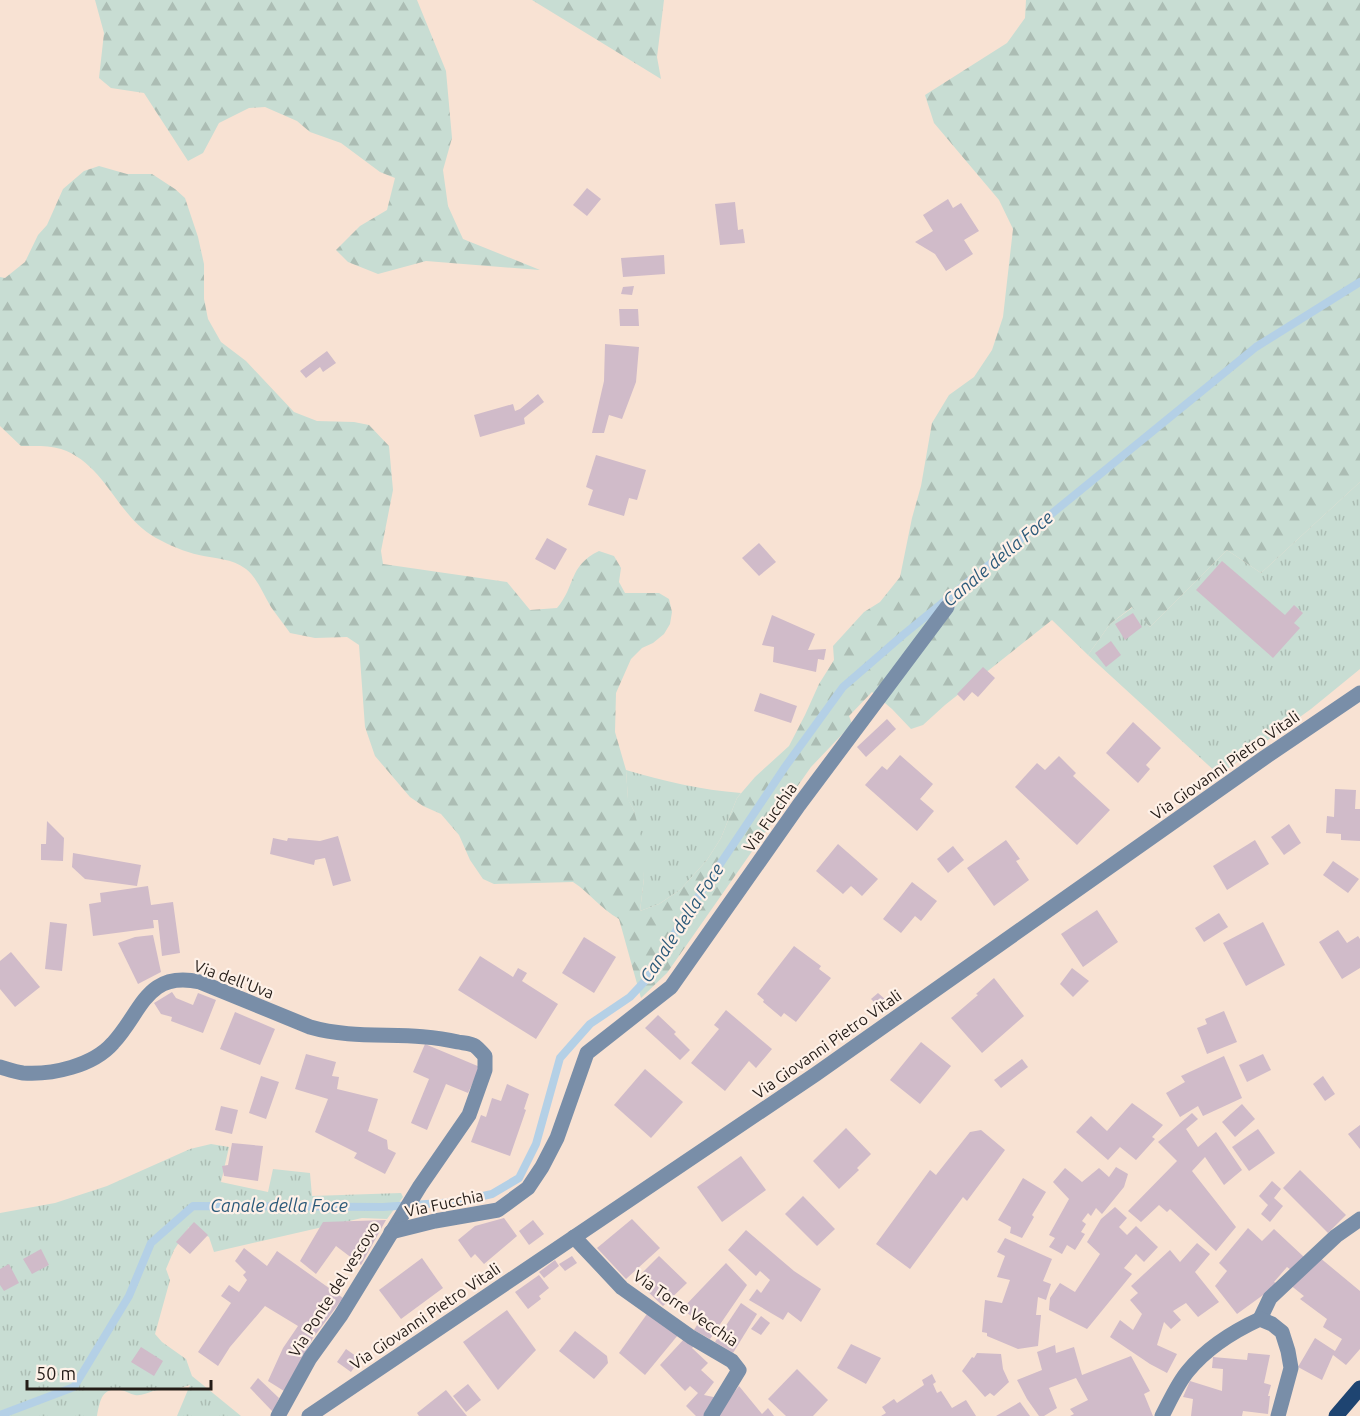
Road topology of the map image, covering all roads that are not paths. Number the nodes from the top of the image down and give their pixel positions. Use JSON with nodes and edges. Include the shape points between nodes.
{"nodes":[{"id":1,"x":947,"y":607,"type":"dead end"},
{"id":2,"x":1360,"y":693,"type":"edge"},
{"id":3,"x":485,"y":1056,"type":"joint"},
{"id":4,"x":0,"y":1068,"type":"edge"},
{"id":5,"x":1360,"y":1219,"type":"edge"},
{"id":6,"x":394,"y":1228,"type":"junction"},
{"id":7,"x":574,"y":1238,"type":"junction"},
{"id":8,"x":1260,"y":1319,"type":"junction"},
{"id":9,"x":1360,"y":1388,"type":"edge"},
{"id":10,"x":278,"y":1416,"type":"edge"},
{"id":11,"x":309,"y":1416,"type":"edge"},
{"id":12,"x":711,"y":1416,"type":"edge"},
{"id":13,"x":1162,"y":1416,"type":"edge"},
{"id":14,"x":1278,"y":1416,"type":"edge"},
{"id":15,"x":1336,"y":1416,"type":"edge"}],
"edges":[{"from":1,"to":6,"type":"street","name":"Via Fucchia","via":[[799,805],[671,987],[587,1053],[557,1137],[528,1188],[498,1210]]},
{"from":2,"to":7,"type":"street","name":"Via Giovanni Pietro Vitali","via":[[816,1074]]},
{"from":3,"to":4,"type":"street","name":"Via dell'Uva","via":[[475,1046],[421,1035],[328,1032],[184,978],[151,991],[113,1044],[89,1060],[49,1072],[21,1073]]},
{"from":3,"to":6,"type":"street","name":"Via Ponte del vescovo","via":[[485,1070],[469,1115]]},
{"from":5,"to":8,"type":"street","via":[[1336,1236],[1270,1298]]},
{"from":6,"to":10,"type":"street","name":"Via Ponte del vescovo","via":[[310,1358]]},
{"from":7,"to":11,"type":"street","name":"Via Giovanni Pietro Vitali"},
{"from":7,"to":12,"type":"street","name":"Via Torre Vecchia","via":[[621,1288],[732,1361],[739,1370]]},
{"from":8,"to":13,"type":"street","via":[[1212,1348],[1188,1371]]},
{"from":8,"to":14,"type":"street","via":[[1282,1332],[1288,1351],[1291,1368]]},
{"from":9,"to":15,"type":"main road"}]}
